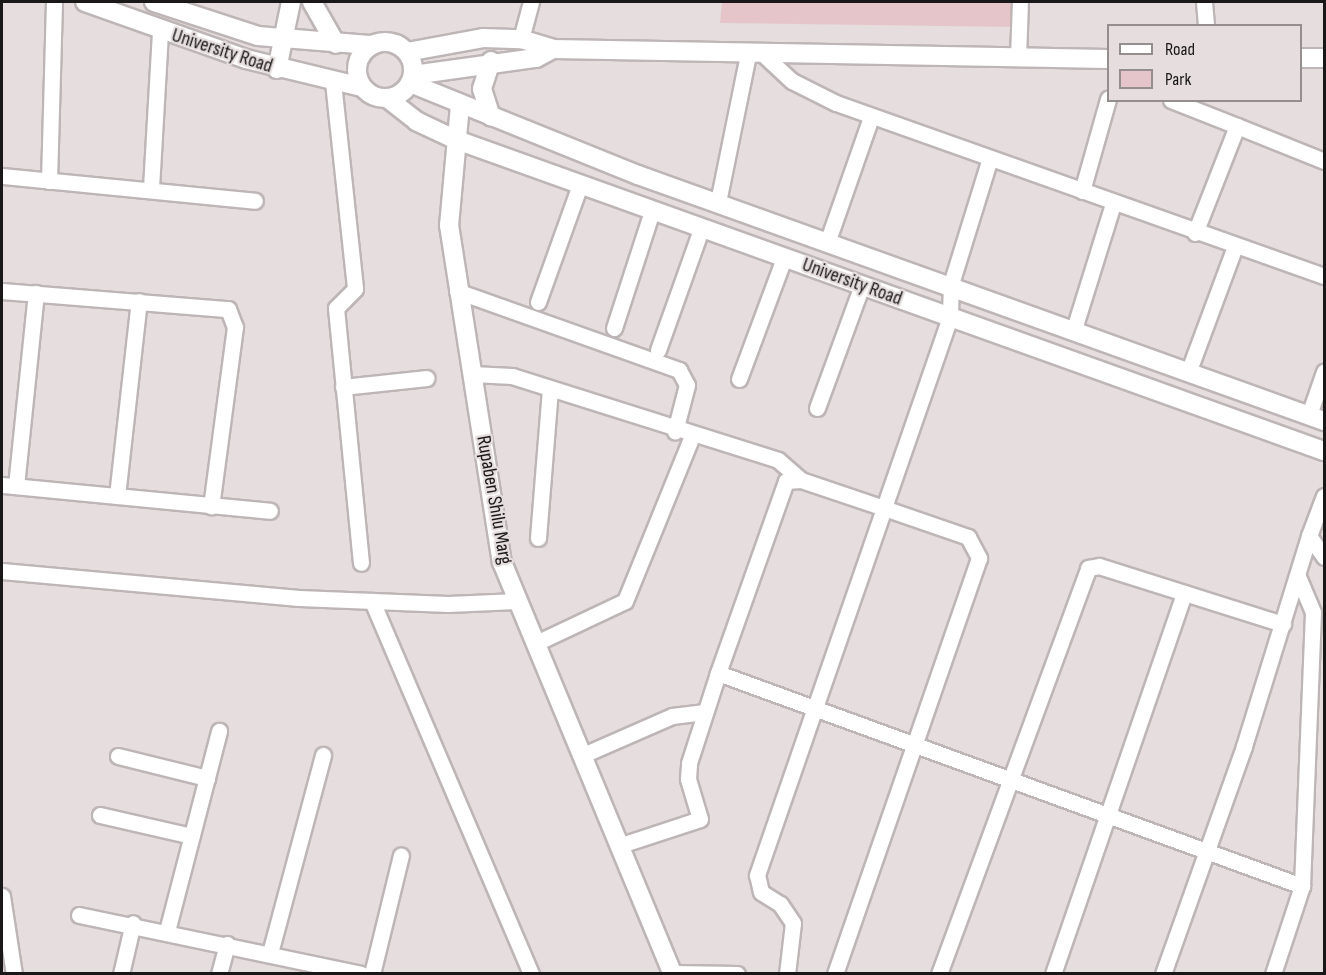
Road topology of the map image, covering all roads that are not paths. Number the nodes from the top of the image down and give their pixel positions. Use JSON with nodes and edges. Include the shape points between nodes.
{"nodes":[{"id":1,"x":54,"y":2,"type":"edge"},
{"id":2,"x":85,"y":2,"type":"edge"},
{"id":3,"x":154,"y":2,"type":"edge"},
{"id":4,"x":291,"y":2,"type":"edge"},
{"id":5,"x":312,"y":2,"type":"edge"},
{"id":6,"x":531,"y":2,"type":"edge"},
{"id":7,"x":1020,"y":2,"type":"edge"},
{"id":8,"x":1204,"y":2,"type":"edge"},
{"id":9,"x":1206,"y":24,"type":"edge"},
{"id":10,"x":160,"y":30,"type":"junction"},
{"id":11,"x":521,"y":39,"type":"junction"},
{"id":12,"x":283,"y":40,"type":"junction"},
{"id":13,"x":336,"y":44,"type":"junction"},
{"id":14,"x":370,"y":45,"type":"junction"},
{"id":15,"x":553,"y":50,"type":"junction"},
{"id":16,"x":407,"y":52,"type":"junction"},
{"id":17,"x":756,"y":55,"type":"junction"},
{"id":18,"x":1018,"y":58,"type":"junction"},
{"id":19,"x":1302,"y":58,"type":"edge"},
{"id":20,"x":1324,"y":58,"type":"edge"},
{"id":21,"x":1107,"y":59,"type":"edge"},
{"id":22,"x":491,"y":61,"type":"junction"},
{"id":23,"x":277,"y":69,"type":"junction"},
{"id":24,"x":412,"y":79,"type":"junction"},
{"id":25,"x":333,"y":82,"type":"junction"},
{"id":26,"x":362,"y":87,"type":"junction"},
{"id":27,"x":387,"y":98,"type":"junction"},
{"id":28,"x":1107,"y":102,"type":"edge"},
{"id":29,"x":1176,"y":102,"type":"edge"},
{"id":30,"x":460,"y":105,"type":"junction"},
{"id":31,"x":491,"y":117,"type":"junction"},
{"id":32,"x":871,"y":117,"type":"junction"},
{"id":33,"x":1237,"y":126,"type":"junction"},
{"id":34,"x":454,"y":139,"type":"junction"},
{"id":35,"x":990,"y":158,"type":"junction"},
{"id":36,"x":1324,"y":161,"type":"edge"},
{"id":37,"x":2,"y":177,"type":"edge"},
{"id":38,"x":49,"y":182,"type":"junction"},
{"id":39,"x":580,"y":185,"type":"junction"},
{"id":40,"x":151,"y":188,"type":"junction"},
{"id":41,"x":1082,"y":191,"type":"junction"},
{"id":42,"x":255,"y":201,"type":"dead end"},
{"id":43,"x":718,"y":202,"type":"junction"},
{"id":44,"x":1113,"y":204,"type":"junction"},
{"id":45,"x":652,"y":212,"type":"junction"},
{"id":46,"x":701,"y":230,"type":"junction"},
{"id":47,"x":1195,"y":233,"type":"junction"},
{"id":48,"x":828,"y":240,"type":"junction"},
{"id":49,"x":1235,"y":246,"type":"junction"},
{"id":50,"x":784,"y":258,"type":"junction"},
{"id":51,"x":1324,"y":276,"type":"edge"},
{"id":52,"x":951,"y":284,"type":"junction"},
{"id":53,"x":862,"y":285,"type":"junction"},
{"id":54,"x":2,"y":291,"type":"edge"},
{"id":55,"x":457,"y":291,"type":"junction"},
{"id":56,"x":36,"y":293,"type":"junction"},
{"id":57,"x":139,"y":301,"type":"junction"},
{"id":58,"x":538,"y":302,"type":"dead end"},
{"id":59,"x":950,"y":317,"type":"junction"},
{"id":60,"x":614,"y":328,"type":"dead end"},
{"id":61,"x":1074,"y":329,"type":"junction"},
{"id":62,"x":658,"y":350,"type":"dead end"},
{"id":63,"x":1189,"y":370,"type":"junction"},
{"id":64,"x":1324,"y":372,"type":"edge"},
{"id":65,"x":472,"y":374,"type":"junction"},
{"id":66,"x":427,"y":378,"type":"dead end"},
{"id":67,"x":739,"y":380,"type":"dead end"},
{"id":68,"x":343,"y":387,"type":"junction"},
{"id":69,"x":550,"y":390,"type":"junction"},
{"id":70,"x":817,"y":408,"type":"dead end"},
{"id":71,"x":1317,"y":418,"type":"edge"},
{"id":72,"x":675,"y":431,"type":"junction"},
{"id":73,"x":692,"y":436,"type":"junction"},
{"id":74,"x":1324,"y":451,"type":"edge"},
{"id":75,"x":801,"y":480,"type":"junction"},
{"id":76,"x":9,"y":485,"type":"edge"},
{"id":77,"x":117,"y":496,"type":"junction"},
{"id":78,"x":1324,"y":496,"type":"edge"},
{"id":79,"x":211,"y":506,"type":"junction"},
{"id":80,"x":884,"y":508,"type":"junction"},
{"id":81,"x":270,"y":511,"type":"dead end"},
{"id":82,"x":1309,"y":536,"type":"junction"},
{"id":83,"x":538,"y":538,"type":"dead end"},
{"id":84,"x":1324,"y":557,"type":"edge"},
{"id":85,"x":361,"y":562,"type":"dead end"},
{"id":86,"x":2,"y":571,"type":"edge"},
{"id":87,"x":1298,"y":577,"type":"junction"},
{"id":88,"x":1184,"y":593,"type":"junction"},
{"id":89,"x":372,"y":601,"type":"junction"},
{"id":90,"x":518,"y":601,"type":"junction"},
{"id":91,"x":1283,"y":624,"type":"junction"},
{"id":92,"x":536,"y":643,"type":"junction"},
{"id":93,"x":718,"y":673,"type":"junction"},
{"id":94,"x":815,"y":709,"type":"junction"},
{"id":95,"x":705,"y":712,"type":"junction"},
{"id":96,"x":219,"y":730,"type":"dead end"},
{"id":97,"x":914,"y":742,"type":"junction"},
{"id":98,"x":323,"y":755,"type":"dead end"},
{"id":99,"x":583,"y":755,"type":"junction"},
{"id":100,"x":118,"y":756,"type":"dead end"},
{"id":101,"x":207,"y":778,"type":"junction"},
{"id":102,"x":1011,"y":781,"type":"junction"},
{"id":103,"x":100,"y":815,"type":"dead end"},
{"id":104,"x":1107,"y":816,"type":"junction"},
{"id":105,"x":192,"y":836,"type":"junction"},
{"id":106,"x":621,"y":845,"type":"junction"},
{"id":107,"x":1206,"y":850,"type":"junction"},
{"id":108,"x":401,"y":855,"type":"dead end"},
{"id":109,"x":1302,"y":886,"type":"junction"},
{"id":110,"x":2,"y":896,"type":"edge"},
{"id":111,"x":79,"y":915,"type":"dead end"},
{"id":112,"x":133,"y":923,"type":"junction"},
{"id":113,"x":167,"y":931,"type":"junction"},
{"id":114,"x":227,"y":944,"type":"junction"},
{"id":115,"x":270,"y":953,"type":"junction"},
{"id":116,"x":329,"y":970,"type":"edge"},
{"id":117,"x":673,"y":973,"type":"edge"},
{"id":118,"x":14,"y":974,"type":"edge"},
{"id":119,"x":121,"y":974,"type":"edge"},
{"id":120,"x":219,"y":974,"type":"edge"},
{"id":121,"x":361,"y":974,"type":"edge"},
{"id":122,"x":372,"y":974,"type":"edge"},
{"id":123,"x":531,"y":974,"type":"edge"},
{"id":124,"x":737,"y":974,"type":"edge"},
{"id":125,"x":787,"y":974,"type":"edge"},
{"id":126,"x":835,"y":974,"type":"edge"},
{"id":127,"x":939,"y":974,"type":"edge"},
{"id":128,"x":1053,"y":974,"type":"edge"},
{"id":129,"x":1163,"y":974,"type":"edge"},
{"id":130,"x":1273,"y":974,"type":"edge"}],
"edges":[{"from":1,"to":38,"type":"street"},
{"from":2,"to":10,"type":"street","name":"University Road"},
{"from":3,"to":12,"type":"street","name":"University Road"},
{"from":4,"to":12,"type":"street"},
{"from":5,"to":13,"type":"street"},
{"from":6,"to":11,"type":"street"},
{"from":7,"to":18,"type":"street"},
{"from":8,"to":9,"type":"street"},
{"from":10,"to":23,"type":"street","name":"University Road"},
{"from":10,"to":40,"type":"street"},
{"from":11,"to":15,"type":"street"},
{"from":11,"to":16,"type":"street","via":[[451,40]]},
{"from":12,"to":13,"type":"street","name":"University Road"},
{"from":12,"to":23,"type":"street"},
{"from":13,"to":14,"type":"street","name":"University Road"},
{"from":14,"to":16,"type":"street","via":[[388,41]]},
{"from":14,"to":26,"type":"street","via":[[357,69]]},
{"from":15,"to":17,"type":"street"},
{"from":15,"to":22,"type":"street","via":[[536,58]]},
{"from":16,"to":24,"type":"street"},
{"from":17,"to":18,"type":"street"},
{"from":17,"to":32,"type":"street","via":[[792,81]]},
{"from":17,"to":43,"type":"street"},
{"from":18,"to":21,"type":"street"},
{"from":19,"to":20,"type":"street"},
{"from":22,"to":24,"type":"street"},
{"from":22,"to":31,"type":"street","via":[[482,89]]},
{"from":23,"to":25,"type":"street","name":"University Road"},
{"from":24,"to":27,"type":"street"},
{"from":24,"to":30,"type":"street","name":"University Road"},
{"from":25,"to":26,"type":"street","name":"University Road"},
{"from":25,"to":68,"type":"street","via":[[355,290],[336,308]]},
{"from":26,"to":27,"type":"street"},
{"from":27,"to":34,"type":"street","name":"University Road","via":[[416,121]]},
{"from":28,"to":41,"type":"street"},
{"from":29,"to":33,"type":"street"},
{"from":30,"to":31,"type":"street","name":"University Road"},
{"from":30,"to":34,"type":"street","name":"Rupaben Shilu Marg"},
{"from":31,"to":43,"type":"street","name":"University Road"},
{"from":32,"to":35,"type":"street"},
{"from":32,"to":48,"type":"street"},
{"from":33,"to":36,"type":"street"},
{"from":33,"to":47,"type":"street"},
{"from":34,"to":39,"type":"street","name":"University Road"},
{"from":34,"to":55,"type":"street","name":"Rupaben Shilu Marg","via":[[449,225]]},
{"from":35,"to":41,"type":"street"},
{"from":35,"to":52,"type":"street"},
{"from":37,"to":38,"type":"street"},
{"from":38,"to":40,"type":"street"},
{"from":39,"to":45,"type":"street","name":"University Road"},
{"from":39,"to":58,"type":"street"},
{"from":40,"to":42,"type":"street"},
{"from":41,"to":44,"type":"street"},
{"from":43,"to":48,"type":"street","name":"University Road"},
{"from":44,"to":47,"type":"street"},
{"from":44,"to":61,"type":"street"},
{"from":45,"to":46,"type":"street","name":"University Road"},
{"from":45,"to":60,"type":"street"},
{"from":46,"to":50,"type":"street","name":"University Road"},
{"from":46,"to":62,"type":"street"},
{"from":47,"to":49,"type":"street"},
{"from":48,"to":52,"type":"street","name":"University Road"},
{"from":49,"to":51,"type":"street"},
{"from":49,"to":63,"type":"street"},
{"from":50,"to":53,"type":"street","name":"University Road"},
{"from":50,"to":67,"type":"street"},
{"from":52,"to":59,"type":"street"},
{"from":52,"to":61,"type":"street","name":"University Road"},
{"from":53,"to":59,"type":"street","name":"University Road"},
{"from":53,"to":70,"type":"street"},
{"from":54,"to":56,"type":"street"},
{"from":55,"to":65,"type":"street","name":"Rupaben Shilu Marg"},
{"from":55,"to":72,"type":"street","via":[[679,370],[687,385]]},
{"from":56,"to":57,"type":"street"},
{"from":56,"to":76,"type":"street"},
{"from":57,"to":77,"type":"street"},
{"from":57,"to":79,"type":"street","via":[[221,306],[235,316]]},
{"from":59,"to":74,"type":"street","name":"University Road"},
{"from":59,"to":80,"type":"street"},
{"from":61,"to":63,"type":"street","name":"University Road"},
{"from":63,"to":71,"type":"street","name":"University Road"},
{"from":64,"to":71,"type":"street"},
{"from":65,"to":69,"type":"street","via":[[512,376]]},
{"from":65,"to":90,"type":"street","name":"Rupaben Shilu Marg","via":[[502,562]]},
{"from":66,"to":68,"type":"street"},
{"from":68,"to":85,"type":"street"},
{"from":69,"to":72,"type":"street"},
{"from":69,"to":83,"type":"street"},
{"from":72,"to":73,"type":"street"},
{"from":73,"to":75,"type":"street","via":[[778,460]]},
{"from":73,"to":92,"type":"street","via":[[625,601]]},
{"from":75,"to":80,"type":"street"},
{"from":75,"to":93,"type":"street","via":[[786,481],[781,489]]},
{"from":76,"to":77,"type":"street"},
{"from":77,"to":79,"type":"street"},
{"from":78,"to":82,"type":"street"},
{"from":79,"to":81,"type":"street"},
{"from":80,"to":94,"type":"street"},
{"from":80,"to":97,"type":"street","via":[[968,537],[977,546],[979,558]]},
{"from":82,"to":84,"type":"street"},
{"from":82,"to":87,"type":"street"},
{"from":86,"to":89,"type":"street"},
{"from":87,"to":91,"type":"street"},
{"from":87,"to":109,"type":"street","via":[[1313,612]]},
{"from":88,"to":91,"type":"street"},
{"from":88,"to":102,"type":"street","via":[[1100,566],[1088,568]]},
{"from":88,"to":104,"type":"street"},
{"from":89,"to":90,"type":"street"},
{"from":89,"to":123,"type":"street"},
{"from":90,"to":92,"type":"street","name":"Rupaben Shilu Marg"},
{"from":91,"to":107,"type":"street"},
{"from":92,"to":99,"type":"street","name":"Rupaben Shilu Marg"},
{"from":93,"to":94,"type":"street"},
{"from":93,"to":95,"type":"street"},
{"from":94,"to":97,"type":"street"},
{"from":94,"to":125,"type":"street","via":[[755,884],[789,913],[793,923]]},
{"from":95,"to":99,"type":"street","via":[[672,716]]},
{"from":95,"to":106,"type":"street","via":[[688,779],[700,819]]},
{"from":96,"to":101,"type":"street"},
{"from":97,"to":102,"type":"street"},
{"from":97,"to":126,"type":"street"},
{"from":98,"to":115,"type":"street"},
{"from":99,"to":106,"type":"street","name":"Rupaben Shilu Marg"},
{"from":100,"to":101,"type":"street"},
{"from":101,"to":105,"type":"street"},
{"from":102,"to":104,"type":"street"},
{"from":102,"to":127,"type":"street"},
{"from":103,"to":105,"type":"street"},
{"from":104,"to":107,"type":"street"},
{"from":104,"to":128,"type":"street"},
{"from":105,"to":113,"type":"street"},
{"from":106,"to":117,"type":"street","name":"Rupaben Shilu Marg"},
{"from":107,"to":109,"type":"street"},
{"from":107,"to":129,"type":"street"},
{"from":108,"to":122,"type":"street"},
{"from":109,"to":130,"type":"street"},
{"from":110,"to":118,"type":"street"},
{"from":111,"to":112,"type":"street"},
{"from":112,"to":113,"type":"street"},
{"from":112,"to":119,"type":"street"},
{"from":113,"to":114,"type":"street"},
{"from":114,"to":115,"type":"street"},
{"from":114,"to":120,"type":"street"},
{"from":115,"to":116,"type":"street"},
{"from":116,"to":121,"type":"street"},
{"from":117,"to":124,"type":"street"}]}
